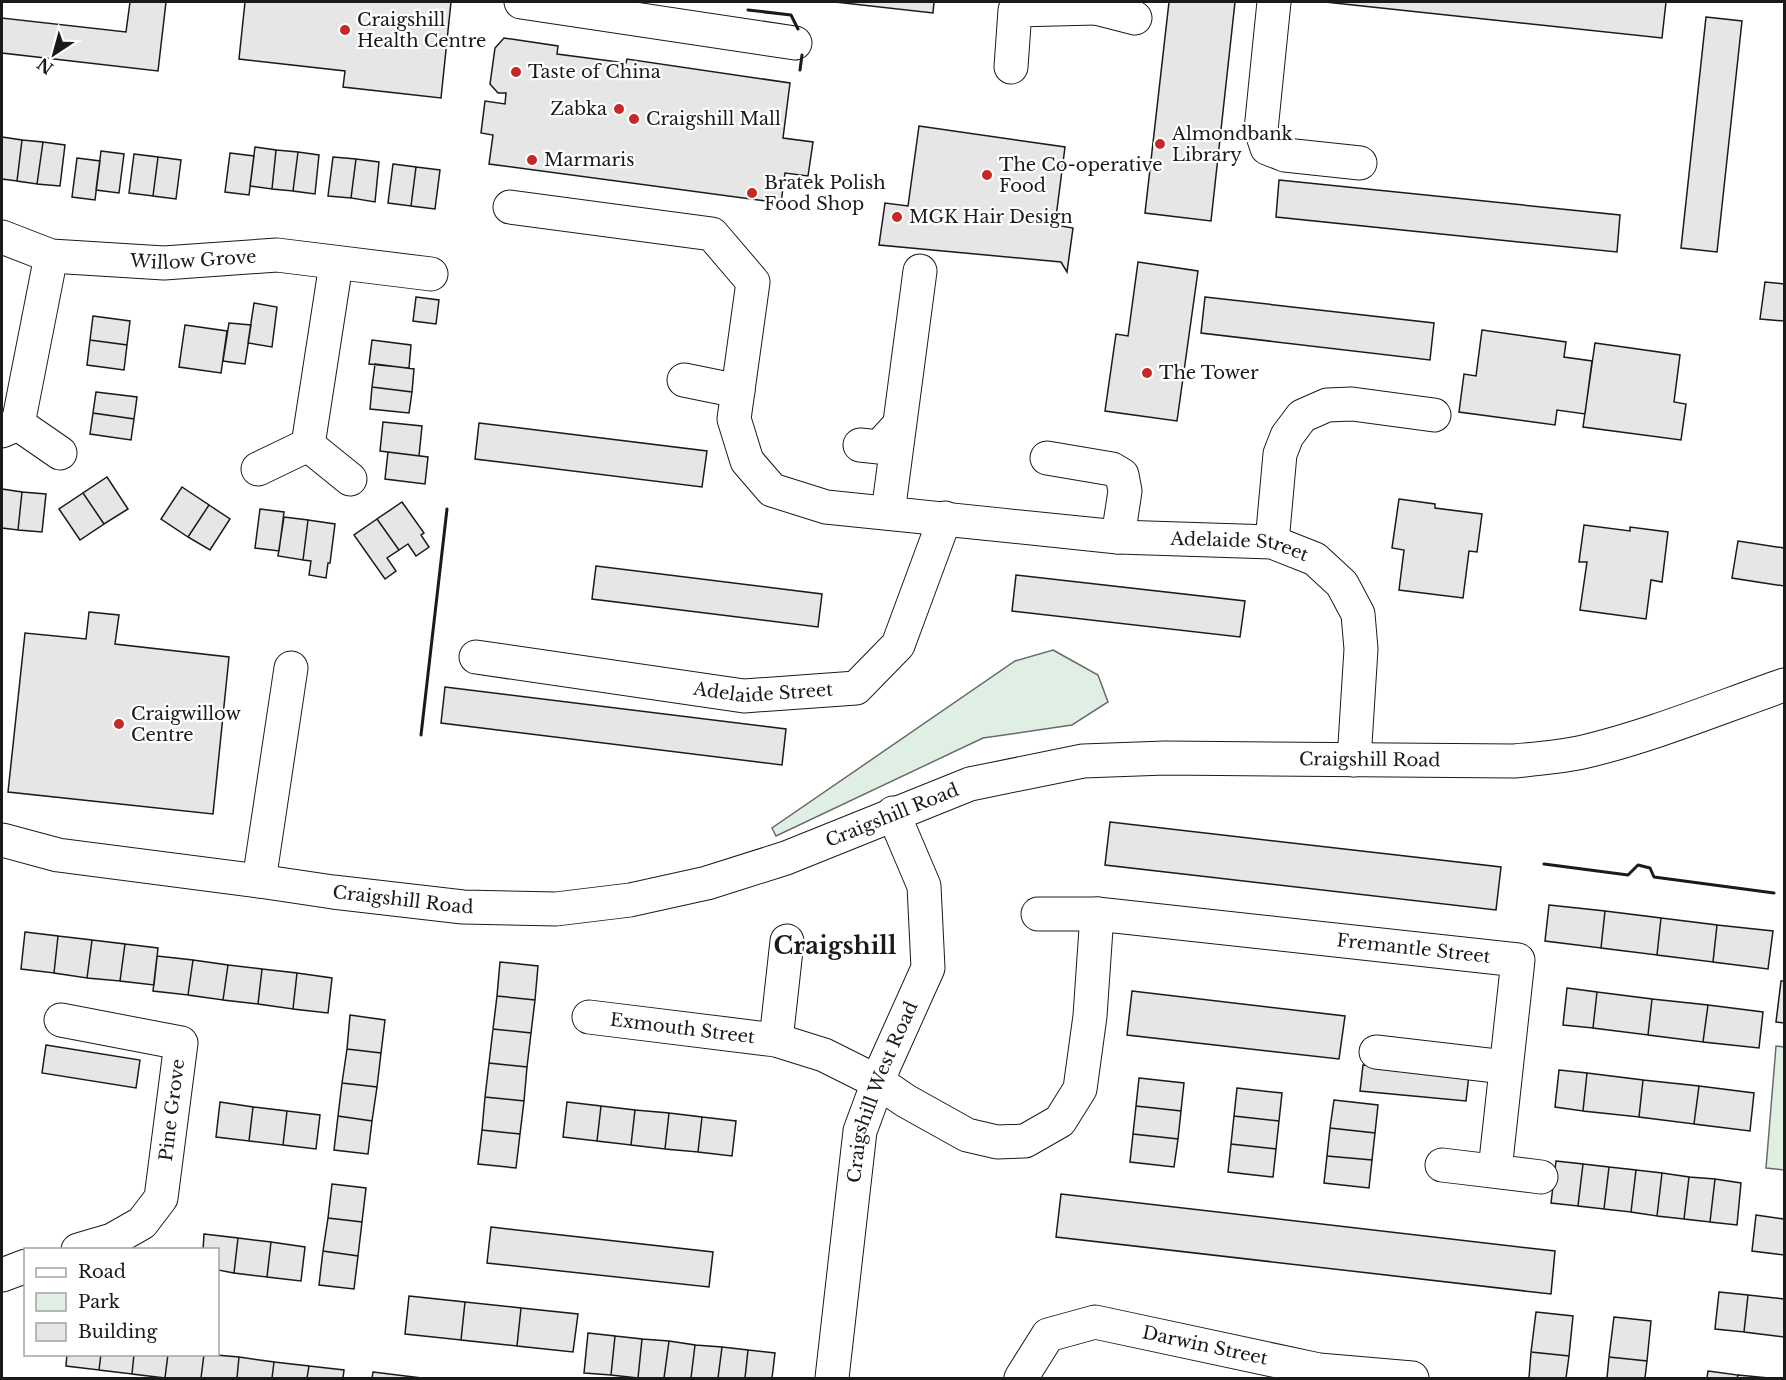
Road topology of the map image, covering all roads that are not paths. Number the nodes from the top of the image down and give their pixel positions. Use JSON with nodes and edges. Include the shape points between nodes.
{"nodes":[{"id":1,"x":521,"y":2,"type":"edge"},
{"id":2,"x":1274,"y":2,"type":"edge"},
{"id":3,"x":1097,"y":4,"type":"edge"},
{"id":4,"x":1135,"y":18,"type":"dead end"},
{"id":5,"x":795,"y":43,"type":"dead end"},
{"id":6,"x":1011,"y":68,"type":"dead end"},
{"id":7,"x":1360,"y":163,"type":"dead end"},
{"id":8,"x":510,"y":207,"type":"dead end"},
{"id":9,"x":2,"y":237,"type":"edge"},
{"id":10,"x":51,"y":256,"type":"junction"},
{"id":11,"x":336,"y":264,"type":"junction"},
{"id":12,"x":920,"y":271,"type":"dead end"},
{"id":13,"x":431,"y":274,"type":"dead end"},
{"id":14,"x":740,"y":376,"type":"junction"},
{"id":15,"x":684,"y":380,"type":"dead end"},
{"id":16,"x":1434,"y":415,"type":"dead end"},
{"id":17,"x":899,"y":425,"type":"junction"},
{"id":18,"x":10,"y":428,"type":"edge"},
{"id":19,"x":308,"y":445,"type":"junction"},
{"id":20,"x":860,"y":445,"type":"dead end"},
{"id":21,"x":60,"y":453,"type":"dead end"},
{"id":22,"x":1047,"y":458,"type":"dead end"},
{"id":23,"x":258,"y":469,"type":"dead end"},
{"id":24,"x":350,"y":479,"type":"dead end"},
{"id":25,"x":888,"y":513,"type":"junction"},
{"id":26,"x":945,"y":518,"type":"junction"},
{"id":27,"x":1118,"y":537,"type":"junction"},
{"id":28,"x":1272,"y":542,"type":"junction"},
{"id":29,"x":476,"y":657,"type":"dead end"},
{"id":30,"x":291,"y":668,"type":"dead end"},
{"id":31,"x":1785,"y":685,"type":"edge"},
{"id":32,"x":1354,"y":760,"type":"junction"},
{"id":33,"x":893,"y":813,"type":"junction"},
{"id":34,"x":2,"y":840,"type":"edge"},
{"id":35,"x":259,"y":881,"type":"junction"},
{"id":36,"x":1038,"y":914,"type":"dead end"},
{"id":37,"x":1097,"y":914,"type":"junction"},
{"id":38,"x":787,"y":941,"type":"dead end"},
{"id":39,"x":589,"y":1017,"type":"dead end"},
{"id":40,"x":60,"y":1020,"type":"dead end"},
{"id":41,"x":776,"y":1040,"type":"junction"},
{"id":42,"x":1376,"y":1052,"type":"dead end"},
{"id":43,"x":1505,"y":1066,"type":"junction"},
{"id":44,"x":879,"y":1082,"type":"junction"},
{"id":45,"x":1442,"y":1165,"type":"dead end"},
{"id":46,"x":1495,"y":1170,"type":"junction"},
{"id":47,"x":1541,"y":1177,"type":"dead end"},
{"id":48,"x":85,"y":1248,"type":"edge"},
{"id":49,"x":24,"y":1267,"type":"edge"},
{"id":50,"x":2,"y":1275,"type":"edge"},
{"id":51,"x":832,"y":1378,"type":"edge"},
{"id":52,"x":1021,"y":1378,"type":"edge"},
{"id":53,"x":1412,"y":1378,"type":"edge"}],
"edges":[{"from":1,"to":5,"type":"street"},
{"from":2,"to":7,"type":"street","via":[[1261,130],[1267,148],[1285,156]]},
{"from":3,"to":4,"type":"street"},
{"from":3,"to":6,"type":"street","via":[[1015,10]]},
{"from":8,"to":14,"type":"street","name":"Adelaide Street","via":[[712,234],[753,282]]},
{"from":9,"to":10,"type":"street","name":"Willow Grove"},
{"from":10,"to":11,"type":"street","name":"Willow Grove","via":[[164,262],[277,255]]},
{"from":10,"to":18,"type":"street"},
{"from":11,"to":13,"type":"street","name":"Willow Grove"},
{"from":11,"to":19,"type":"street"},
{"from":12,"to":17,"type":"street"},
{"from":14,"to":15,"type":"street"},
{"from":14,"to":25,"type":"street","name":"Adelaide Street","via":[[734,419],[747,461],[772,490],[826,507]]},
{"from":16,"to":28,"type":"street","via":[[1352,404],[1327,405],[1302,416],[1280,454]]},
{"from":17,"to":20,"type":"street","via":[[879,447]]},
{"from":17,"to":25,"type":"street"},
{"from":18,"to":21,"type":"street"},
{"from":19,"to":23,"type":"street"},
{"from":19,"to":24,"type":"street"},
{"from":22,"to":27,"type":"street","via":[[1112,469],[1122,475],[1125,491]]},
{"from":25,"to":26,"type":"street","name":"Adelaide Street"},
{"from":26,"to":27,"type":"street","name":"Adelaide Street"},
{"from":26,"to":29,"type":"street","name":"Adelaide Street","via":[[898,645],[856,688],[744,696]]},
{"from":27,"to":28,"type":"street","name":"Adelaide Street"},
{"from":28,"to":32,"type":"street","name":"Adelaide Street","via":[[1315,559],[1342,584],[1358,614]]},
{"from":30,"to":35,"type":"street"},
{"from":31,"to":32,"type":"street","name":"Craigshill Road","via":[[1582,752],[1514,761]]},
{"from":32,"to":33,"type":"street","name":"Craigshill Road","via":[[1083,761],[970,784]]},
{"from":33,"to":35,"type":"street","name":"Craigshill Road","via":[[786,858],[707,883],[630,900],[556,909],[463,907]]},
{"from":33,"to":44,"type":"street","name":"Craigshill West Road","via":[[924,886],[928,968]]},
{"from":34,"to":35,"type":"street","name":"Craigshill Road","via":[[58,855]]},
{"from":36,"to":37,"type":"street","name":"Fremantle Street"},
{"from":37,"to":43,"type":"street","name":"Fremantle Street","via":[[1518,960]]},
{"from":37,"to":44,"type":"street","via":[[1080,1089],[1060,1121],[1025,1141],[997,1142],[967,1135]]},
{"from":38,"to":41,"type":"street","name":"Exmouth Street"},
{"from":39,"to":41,"type":"street","name":"Exmouth Street"},
{"from":40,"to":48,"type":"street","name":"Pine Grove","via":[[181,1043],[161,1198],[142,1223],[112,1240]]},
{"from":41,"to":44,"type":"street","name":"Exmouth Street","via":[[824,1055]]},
{"from":42,"to":43,"type":"street"},
{"from":43,"to":46,"type":"street","name":"Fremantle Street"},
{"from":44,"to":51,"type":"street","name":"Craigshill West Road","via":[[860,1131]]},
{"from":45,"to":46,"type":"street"},
{"from":46,"to":47,"type":"street"},
{"from":49,"to":50,"type":"street"},
{"from":52,"to":53,"type":"street","name":"Darwin Street","via":[[1048,1335],[1095,1322],[1318,1370]]}]}
